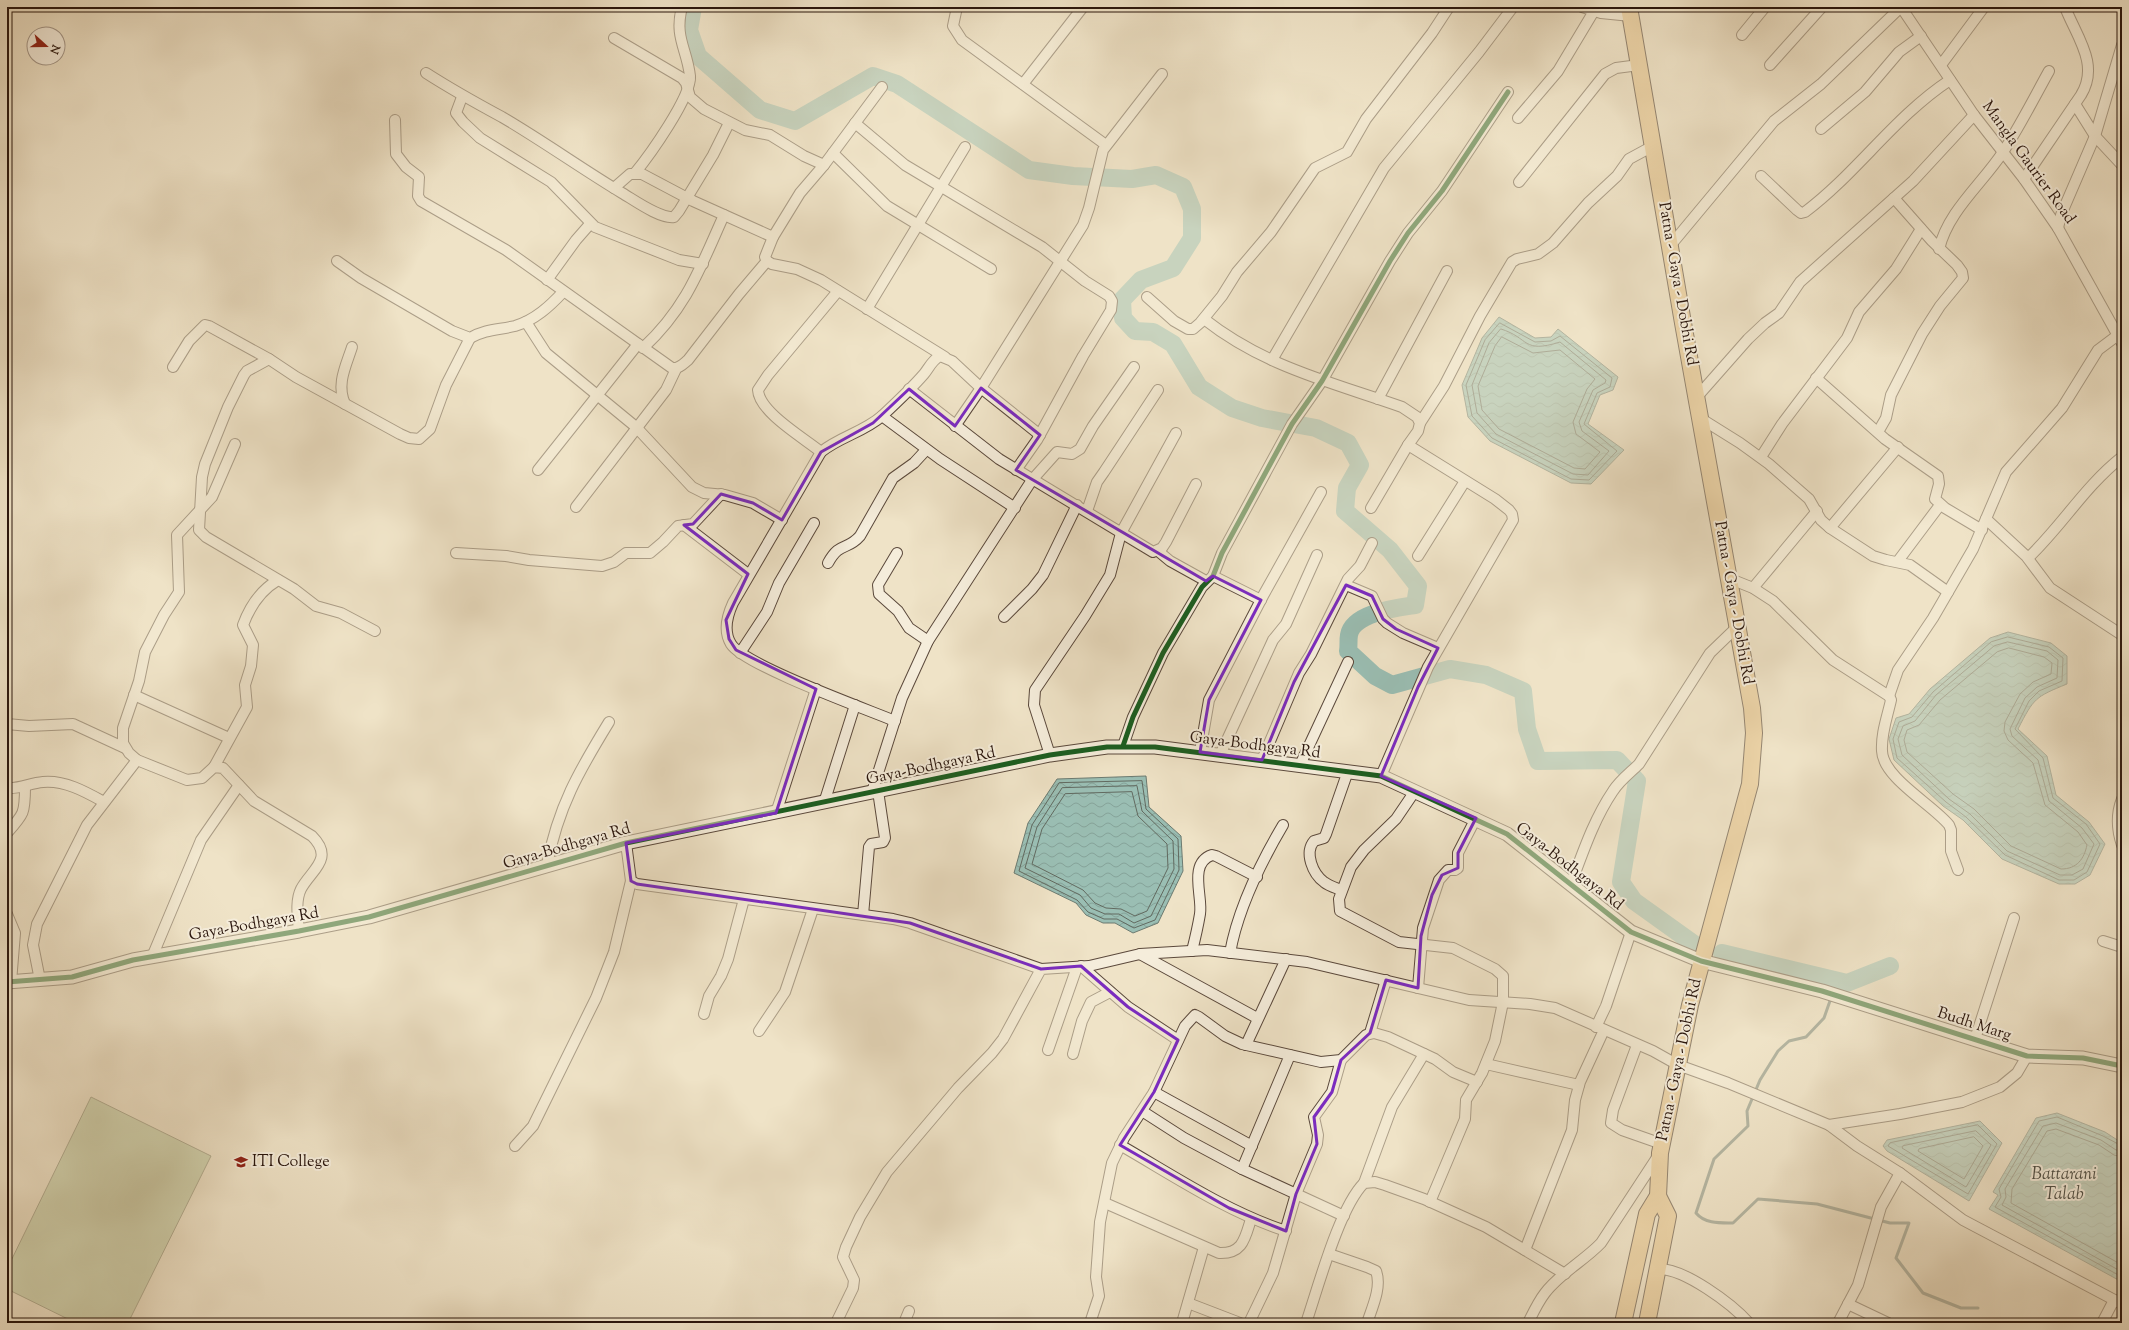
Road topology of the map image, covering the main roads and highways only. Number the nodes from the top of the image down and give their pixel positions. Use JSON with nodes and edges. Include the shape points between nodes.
{"nodes":[{"id":1,"x":1630,"y":12,"type":"edge"},
{"id":2,"x":1658,"y":1196,"type":"junction"},
{"id":3,"x":1623,"y":1323,"type":"edge"},
{"id":4,"x":1648,"y":1323,"type":"edge"}],
"edges":[{"from":1,"to":2,"type":"main road","name":"Patna - Gaya - Dobhi Rd","via":[[1752,708],[1753,757],[1750,784],[1701,961],[1661,1148]]},
{"from":2,"to":3,"type":"main road","via":[[1647,1214]]},
{"from":2,"to":4,"type":"main road","via":[[1668,1216]]}]}
